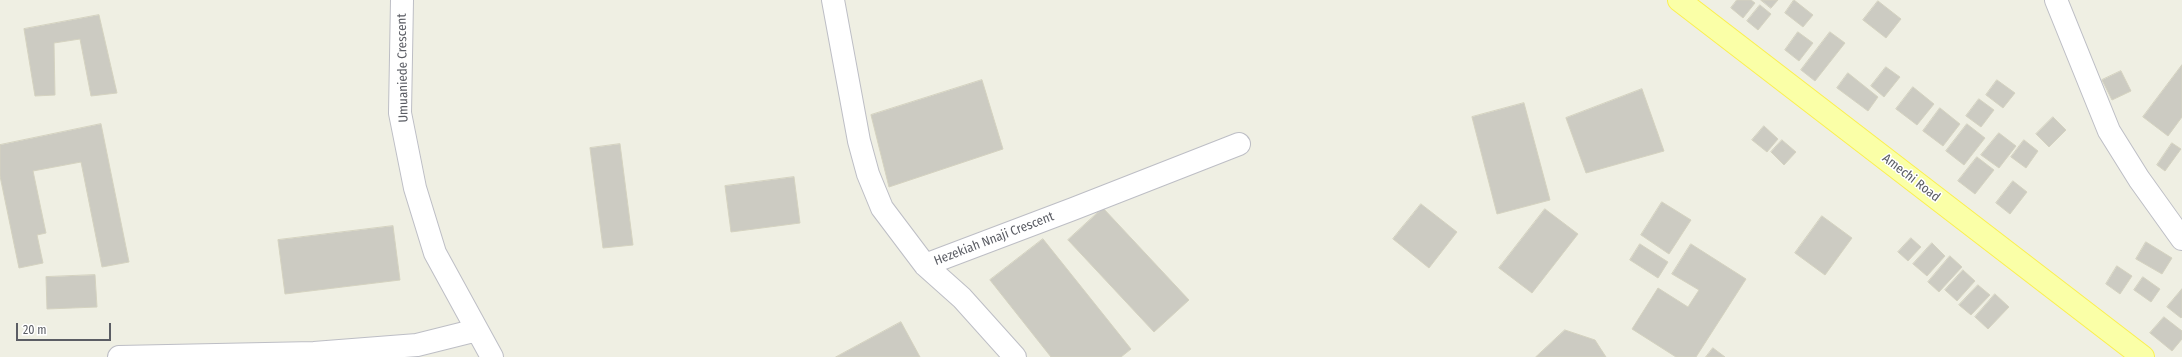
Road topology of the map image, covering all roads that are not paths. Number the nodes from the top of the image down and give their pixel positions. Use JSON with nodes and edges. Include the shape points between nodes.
{"nodes":[{"id":1,"x":402,"y":0,"type":"edge"},
{"id":2,"x":833,"y":0,"type":"edge"},
{"id":3,"x":1679,"y":0,"type":"edge"},
{"id":4,"x":2056,"y":0,"type":"edge"},
{"id":5,"x":1239,"y":144,"type":"dead end"},
{"id":6,"x":2182,"y":239,"type":"edge"},
{"id":7,"x":925,"y":265,"type":"junction"},
{"id":8,"x":477,"y":330,"type":"junction"},
{"id":9,"x":119,"y":357,"type":"edge"},
{"id":10,"x":492,"y":357,"type":"edge"},
{"id":11,"x":1015,"y":357,"type":"edge"},
{"id":12,"x":2143,"y":357,"type":"edge"}],
"edges":[{"from":1,"to":8,"type":"street","name":"Umuaniede Crescent","via":[[400,113],[414,188],[434,253]]},
{"from":2,"to":7,"type":"street","name":"Hezekiah Nnaji Crescent","via":[[859,142],[868,174],[882,208]]},
{"from":3,"to":12,"type":"main road","name":"Amechi Road"},
{"from":4,"to":6,"type":"street","via":[[2109,131],[2139,179]]},
{"from":5,"to":7,"type":"street","name":"Hezekiah Nnaji Crescent"},
{"from":7,"to":11,"type":"street","via":[[962,298]]},
{"from":8,"to":9,"type":"street","via":[[417,345],[338,351]]},
{"from":8,"to":10,"type":"street","name":"Umuaniede Crescent"}]}
